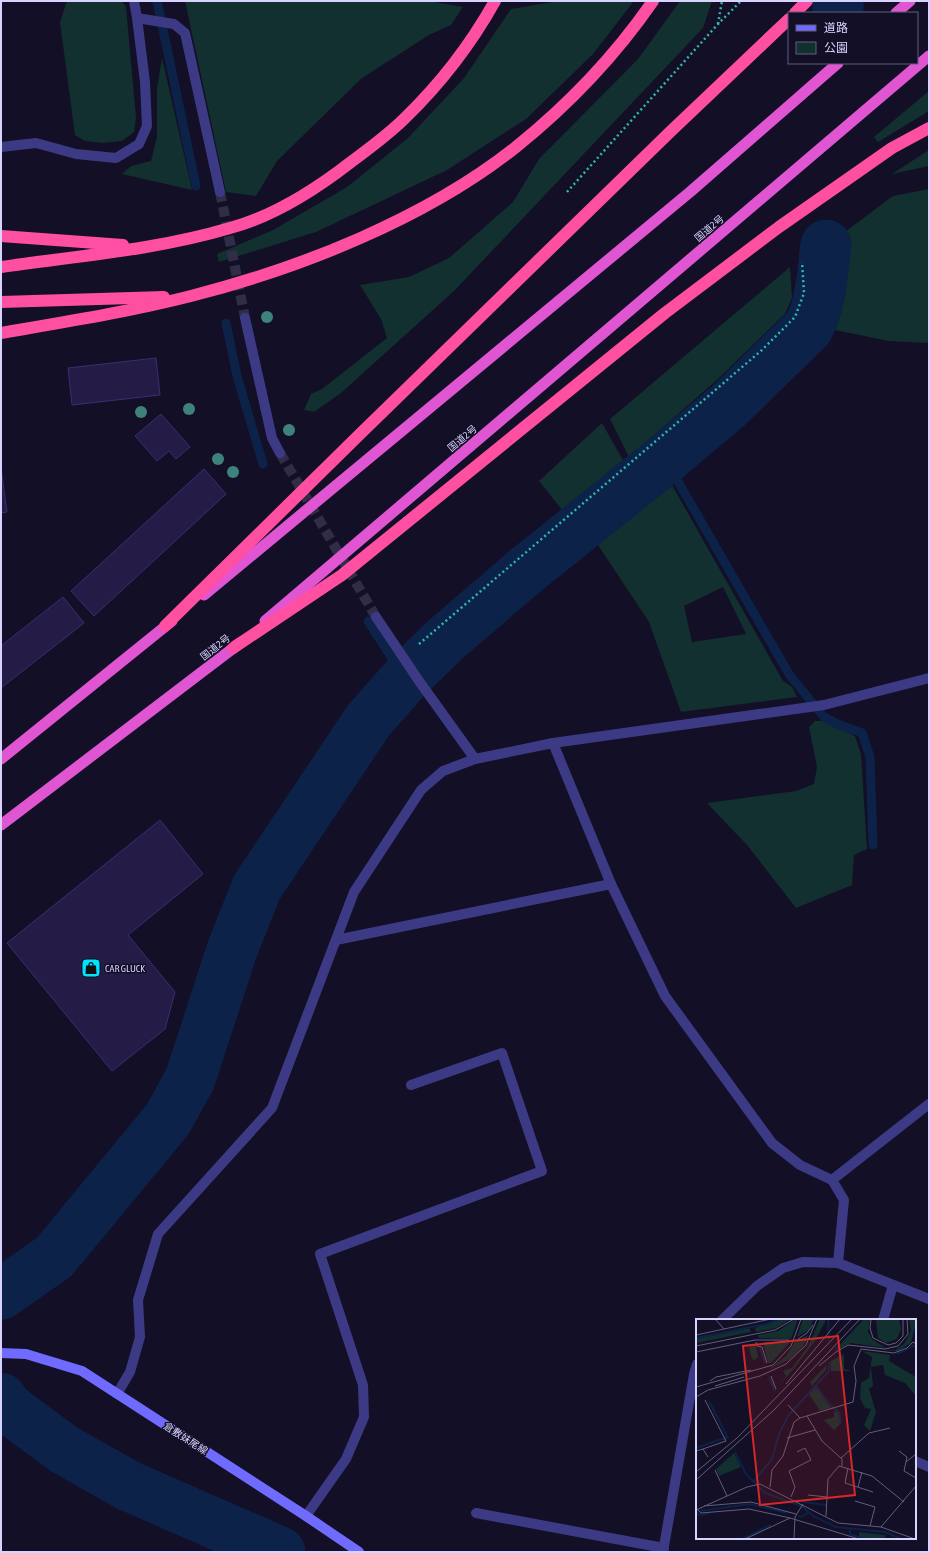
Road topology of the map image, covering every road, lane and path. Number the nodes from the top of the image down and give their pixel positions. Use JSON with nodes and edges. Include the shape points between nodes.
{"nodes":[{"id":1,"x":134,"y":1,"type":"edge"},
{"id":2,"x":495,"y":1,"type":"edge"},
{"id":3,"x":653,"y":1,"type":"edge"},
{"id":4,"x":722,"y":1,"type":"edge"},
{"id":5,"x":741,"y":1,"type":"edge"},
{"id":6,"x":807,"y":1,"type":"edge"},
{"id":7,"x":910,"y":1,"type":"edge"},
{"id":8,"x":795,"y":12,"type":"edge"},
{"id":9,"x":897,"y":12,"type":"edge"},
{"id":10,"x":137,"y":18,"type":"junction"},
{"id":11,"x":788,"y":19,"type":"edge"},
{"id":12,"x":718,"y":24,"type":"junction"},
{"id":13,"x":929,"y":56,"type":"edge"},
{"id":14,"x":837,"y":64,"type":"edge"},
{"id":15,"x":929,"y":128,"type":"edge"},
{"id":16,"x":1,"y":147,"type":"edge"},
{"id":17,"x":220,"y":192,"type":"tunnel mouth"},
{"id":18,"x":567,"y":192,"type":"dead end"},
{"id":19,"x":1,"y":236,"type":"edge"},
{"id":20,"x":146,"y":246,"type":"junction"},
{"id":21,"x":802,"y":262,"type":"dead end"},
{"id":22,"x":1,"y":267,"type":"edge"},
{"id":23,"x":191,"y":296,"type":"junction"},
{"id":24,"x":1,"y":302,"type":"edge"},
{"id":25,"x":245,"y":318,"type":"tunnel mouth"},
{"id":26,"x":1,"y":333,"type":"edge"},
{"id":27,"x":280,"y":453,"type":"tunnel mouth"},
{"id":28,"x":376,"y":616,"type":"tunnel mouth"},
{"id":29,"x":165,"y":626,"type":"junction"},
{"id":30,"x":233,"y":648,"type":"junction"},
{"id":31,"x":404,"y":659,"type":"junction"},
{"id":32,"x":929,"y":678,"type":"edge"},
{"id":33,"x":553,"y":743,"type":"junction"},
{"id":34,"x":1,"y":759,"type":"edge"},
{"id":35,"x":474,"y":759,"type":"junction"},
{"id":36,"x":1,"y":825,"type":"edge"},
{"id":37,"x":611,"y":884,"type":"junction"},
{"id":38,"x":336,"y":940,"type":"junction"},
{"id":39,"x":411,"y":1085,"type":"dead end"},
{"id":40,"x":929,"y":1104,"type":"edge"},
{"id":41,"x":832,"y":1180,"type":"junction"},
{"id":42,"x":838,"y":1263,"type":"junction"},
{"id":43,"x":894,"y":1285,"type":"junction"},
{"id":44,"x":929,"y":1300,"type":"edge"},
{"id":45,"x":723,"y":1319,"type":"edge"},
{"id":46,"x":883,"y":1319,"type":"edge"},
{"id":47,"x":1,"y":1354,"type":"edge"},
{"id":48,"x":696,"y":1367,"type":"edge"},
{"id":49,"x":117,"y":1394,"type":"junction"},
{"id":50,"x":916,"y":1461,"type":"edge"},
{"id":51,"x":929,"y":1467,"type":"edge"},
{"id":52,"x":476,"y":1513,"type":"dead end"},
{"id":53,"x":306,"y":1516,"type":"junction"},
{"id":54,"x":663,"y":1550,"type":"edge"},
{"id":55,"x":359,"y":1552,"type":"edge"}],
"edges":[{"from":1,"to":10,"type":"street"},
{"from":2,"to":20,"type":"highway","via":[[463,51],[434,88],[404,119],[335,174],[301,197],[267,215],[192,238]]},
{"from":3,"to":23,"type":"highway","via":[[612,55],[582,86],[516,147],[479,173],[398,221],[352,241],[250,279]]},
{"from":4,"to":12,"type":"path"},
{"from":5,"to":12,"type":"path"},
{"from":6,"to":8,"type":"highway"},
{"from":7,"to":9,"type":"highway"},
{"from":10,"to":16,"type":"street","via":[[145,82],[147,126],[139,144],[116,158],[76,154],[36,143]]},
{"from":10,"to":17,"type":"street","via":[[174,24],[185,33]]},
{"from":11,"to":29,"type":"highway"},
{"from":12,"to":18,"type":"path"},
{"from":13,"to":30,"type":"highway","name":"国道2号"},
{"from":14,"to":29,"type":"highway","via":[[690,192]]},
{"from":15,"to":30,"type":"highway","via":[[892,148],[779,227],[665,313],[342,575]]},
{"from":19,"to":20,"type":"highway"},
{"from":20,"to":22,"type":"highway"},
{"from":21,"to":31,"type":"path","via":[[804,293],[795,317],[762,350]]},
{"from":23,"to":24,"type":"highway"},
{"from":23,"to":26,"type":"highway","via":[[130,310]]},
{"from":25,"to":27,"type":"street","via":[[272,438]]},
{"from":28,"to":31,"type":"street"},
{"from":29,"to":34,"type":"highway"},
{"from":30,"to":36,"type":"highway","name":"国道2号"},
{"from":31,"to":35,"type":"street"},
{"from":32,"to":33,"type":"street","via":[[824,705]]},
{"from":33,"to":35,"type":"street"},
{"from":33,"to":37,"type":"street"},
{"from":35,"to":38,"type":"street","via":[[443,771],[421,790],[354,892]]},
{"from":37,"to":38,"type":"street"},
{"from":37,"to":41,"type":"street","via":[[665,996],[772,1143],[800,1165]]},
{"from":38,"to":49,"type":"street","via":[[272,1108],[158,1234],[138,1300],[140,1337],[130,1372]]},
{"from":39,"to":53,"type":"street","via":[[502,1053],[542,1171],[320,1254],[363,1385],[364,1418],[346,1459]]},
{"from":40,"to":41,"type":"street"},
{"from":41,"to":42,"type":"street","via":[[844,1200]]},
{"from":42,"to":43,"type":"street"},
{"from":42,"to":45,"type":"street","via":[[803,1262],[783,1268],[757,1286]]},
{"from":43,"to":44,"type":"street"},
{"from":43,"to":46,"type":"street"},
{"from":47,"to":49,"type":"main road","name":"倉敷妹尾線","via":[[26,1354],[82,1371]]},
{"from":48,"to":54,"type":"street"},
{"from":49,"to":53,"type":"main road","name":"倉敷妹尾線"},
{"from":50,"to":51,"type":"street"},
{"from":52,"to":54,"type":"street"},
{"from":53,"to":55,"type":"main road","name":"倉敷妹尾線"}]}
